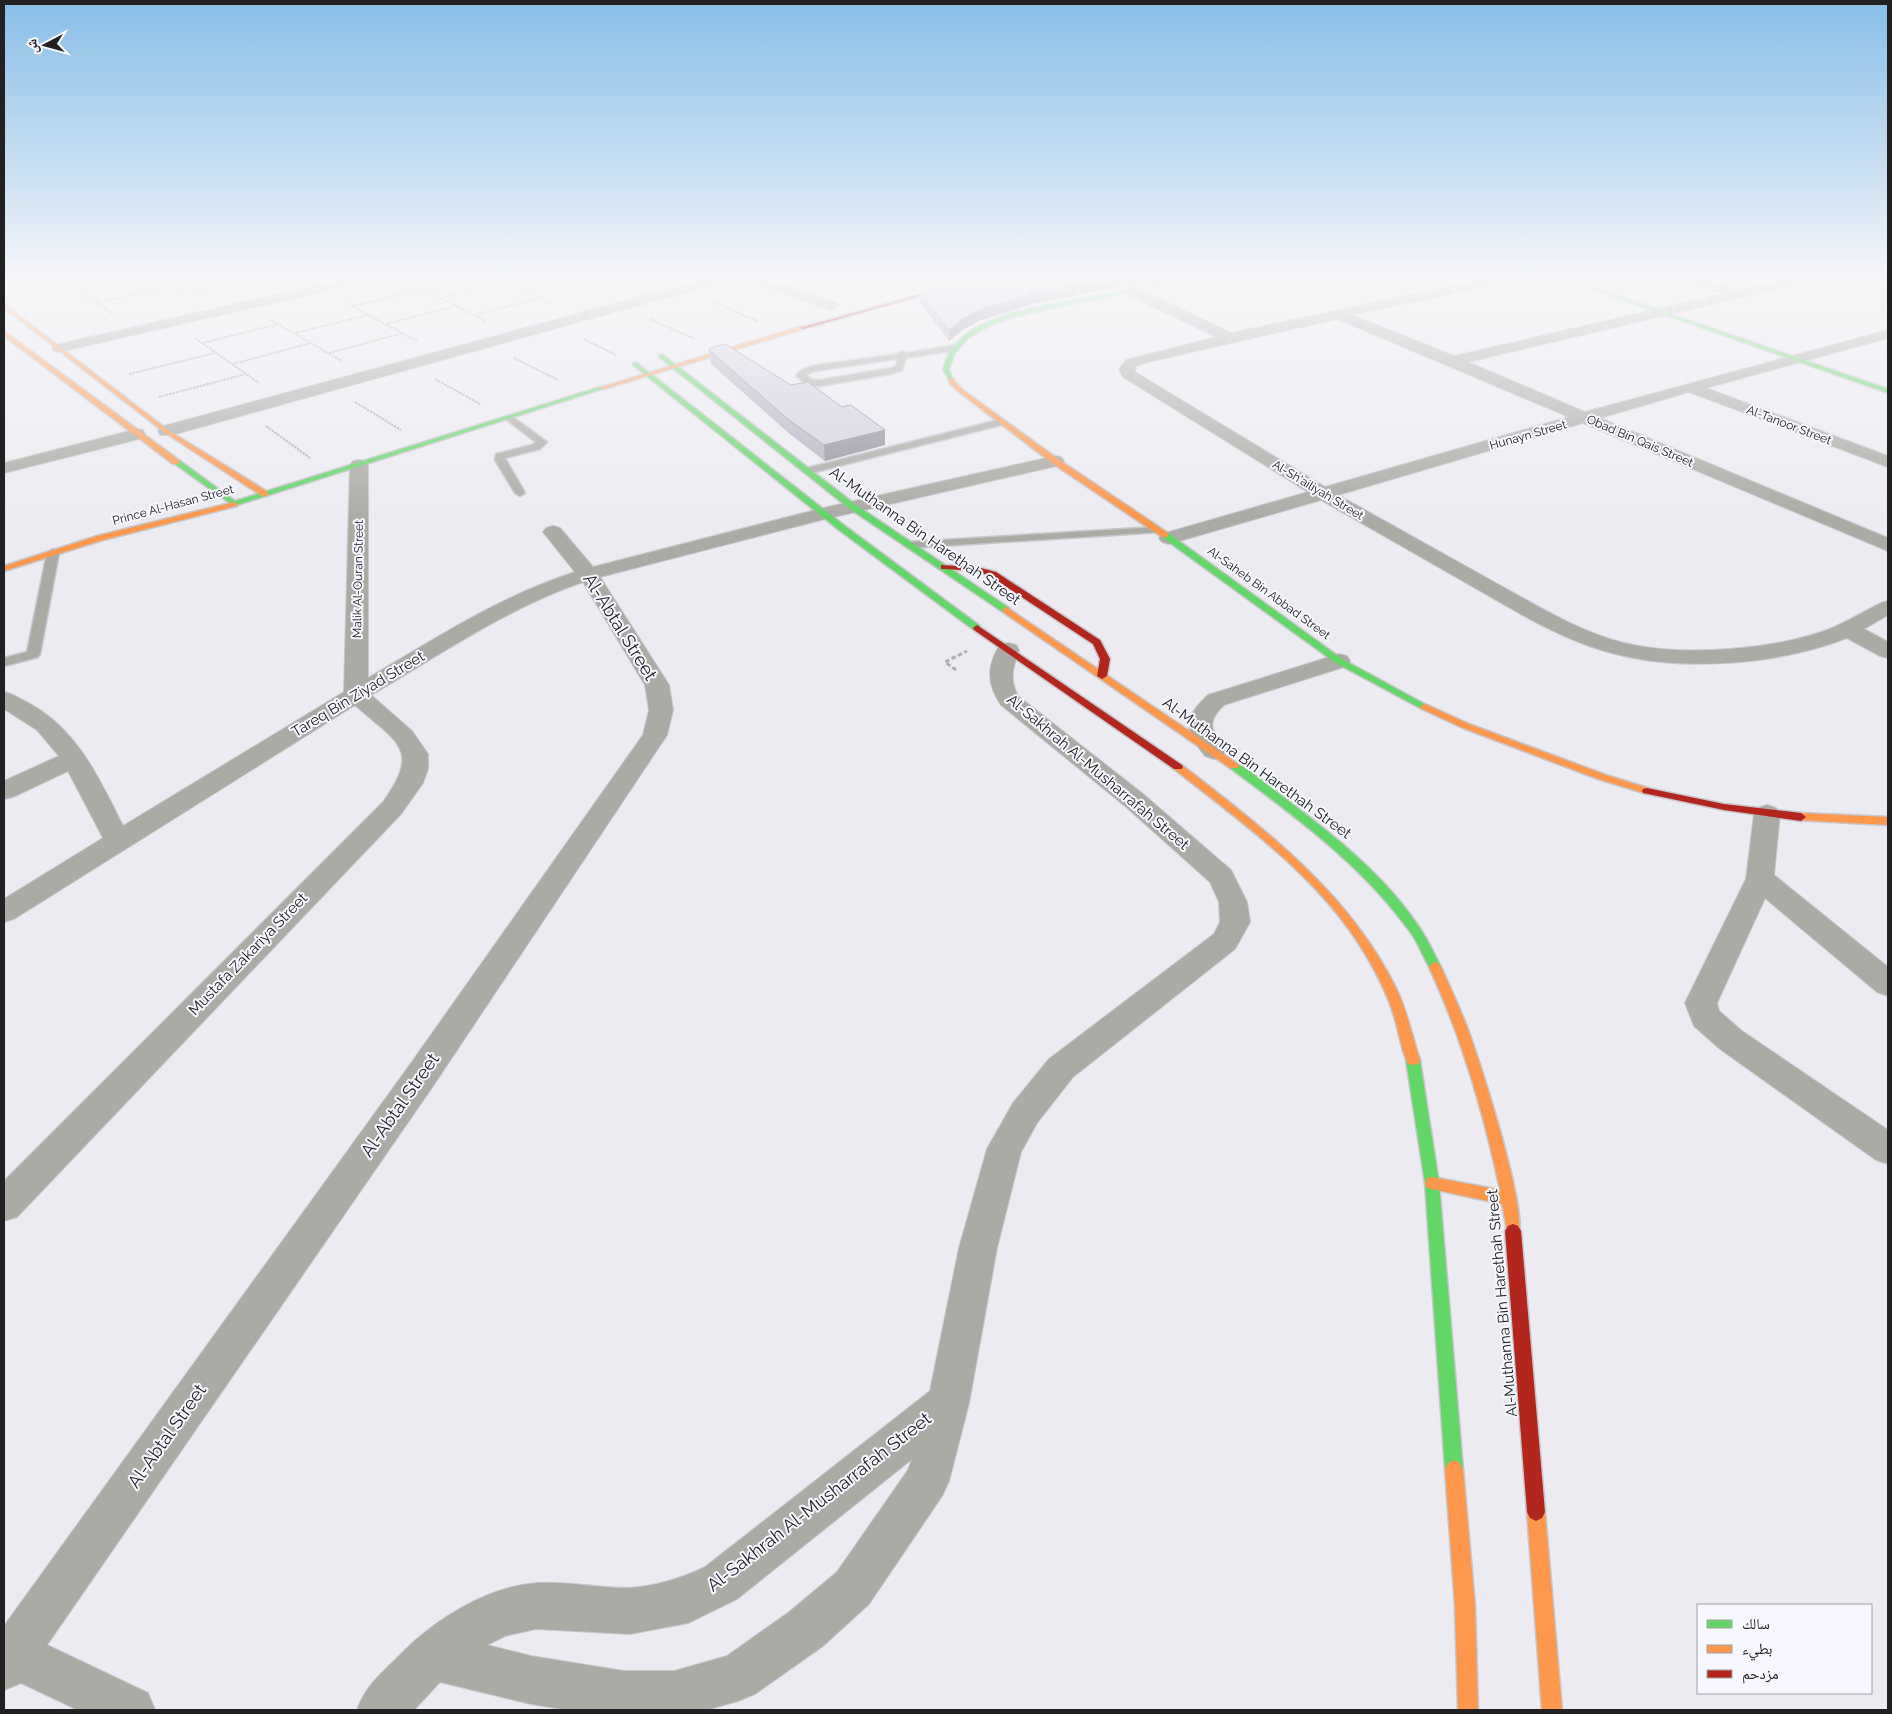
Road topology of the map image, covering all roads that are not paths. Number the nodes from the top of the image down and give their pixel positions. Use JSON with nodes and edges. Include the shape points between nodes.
{"nodes":[{"id":1,"x":37,"y":358,"type":"edge"},
{"id":2,"x":72,"y":358,"type":"edge"},
{"id":3,"x":429,"y":358,"type":"edge"},
{"id":4,"x":654,"y":358,"type":"edge"},
{"id":5,"x":664,"y":358,"type":"edge"},
{"id":6,"x":701,"y":358,"type":"edge"},
{"id":7,"x":704,"y":358,"type":"edge"},
{"id":8,"x":878,"y":358,"type":"edge"},
{"id":9,"x":902,"y":358,"type":"edge"},
{"id":10,"x":948,"y":358,"type":"edge"},
{"id":11,"x":1151,"y":358,"type":"edge"},
{"id":12,"x":1447,"y":358,"type":"edge"},
{"id":13,"x":1461,"y":358,"type":"edge"},
{"id":14,"x":1794,"y":358,"type":"joint"},
{"id":15,"x":1452,"y":360,"type":"junction"},
{"id":16,"x":676,"y":366,"type":"junction"},
{"id":17,"x":649,"y":374,"type":"junction"},
{"id":18,"x":692,"y":380,"type":"junction"},
{"id":19,"x":1690,"y":387,"type":"junction"},
{"id":20,"x":604,"y":388,"type":"junction"},
{"id":21,"x":664,"y":388,"type":"junction"},
{"id":22,"x":1888,"y":391,"type":"edge"},
{"id":23,"x":510,"y":418,"type":"junction"},
{"id":24,"x":1585,"y":418,"type":"junction"},
{"id":25,"x":1002,"y":422,"type":"junction"},
{"id":26,"x":166,"y":431,"type":"junction"},
{"id":27,"x":137,"y":434,"type":"junction"},
{"id":28,"x":1055,"y":461,"type":"junction"},
{"id":29,"x":315,"y":462,"type":"road end"},
{"id":30,"x":1888,"y":462,"type":"edge"},
{"id":31,"x":7,"y":463,"type":"edge"},
{"id":32,"x":359,"y":465,"type":"junction"},
{"id":33,"x":807,"y":471,"type":"junction"},
{"id":34,"x":229,"y":473,"type":"junction"},
{"id":35,"x":260,"y":476,"type":"dead end"},
{"id":36,"x":247,"y":484,"type":"junction"},
{"id":37,"x":520,"y":493,"type":"dead end"},
{"id":38,"x":265,"y":494,"type":"junction"},
{"id":39,"x":1324,"y":494,"type":"junction"},
{"id":40,"x":213,"y":495,"type":"junction"},
{"id":41,"x":190,"y":503,"type":"dead end"},
{"id":42,"x":234,"y":504,"type":"junction"},
{"id":43,"x":853,"y":507,"type":"junction"},
{"id":44,"x":823,"y":514,"type":"junction"},
{"id":45,"x":842,"y":528,"type":"junction"},
{"id":46,"x":552,"y":532,"type":"dead end"},
{"id":47,"x":1163,"y":534,"type":"junction"},
{"id":48,"x":739,"y":536,"type":"junction"},
{"id":49,"x":100,"y":538,"type":"junction"},
{"id":50,"x":909,"y":545,"type":"junction"},
{"id":51,"x":1888,"y":545,"type":"edge"},
{"id":52,"x":53,"y":553,"type":"junction"},
{"id":53,"x":941,"y":566,"type":"junction"},
{"id":54,"x":4,"y":568,"type":"edge"},
{"id":55,"x":588,"y":574,"type":"junction"},
{"id":56,"x":1888,"y":606,"type":"edge"},
{"id":57,"x":1847,"y":629,"type":"junction"},
{"id":58,"x":1008,"y":650,"type":"junction"},
{"id":59,"x":1888,"y":651,"type":"edge"},
{"id":60,"x":1339,"y":661,"type":"junction"},
{"id":61,"x":4,"y":662,"type":"edge"},
{"id":62,"x":1102,"y":676,"type":"junction"},
{"id":63,"x":356,"y":694,"type":"junction"},
{"id":64,"x":4,"y":699,"type":"edge"},
{"id":65,"x":1214,"y":751,"type":"junction"},
{"id":66,"x":73,"y":759,"type":"junction"},
{"id":67,"x":4,"y":791,"type":"edge"},
{"id":68,"x":1767,"y":814,"type":"junction"},
{"id":69,"x":1888,"y":821,"type":"edge"},
{"id":70,"x":118,"y":842,"type":"junction"},
{"id":71,"x":1760,"y":879,"type":"junction"},
{"id":72,"x":4,"y":912,"type":"edge"},
{"id":73,"x":1888,"y":984,"type":"edge"},
{"id":74,"x":1888,"y":1149,"type":"edge"},
{"id":75,"x":1432,"y":1183,"type":"junction"},
{"id":76,"x":1510,"y":1199,"type":"junction"},
{"id":77,"x":4,"y":1205,"type":"edge"},
{"id":78,"x":948,"y":1402,"type":"junction"},
{"id":79,"x":432,"y":1656,"type":"junction"},
{"id":80,"x":8,"y":1660,"type":"edge"},
{"id":81,"x":131,"y":1710,"type":"edge"},
{"id":82,"x":381,"y":1710,"type":"edge"},
{"id":83,"x":1468,"y":1710,"type":"edge"},
{"id":84,"x":1552,"y":1710,"type":"edge"}],
"edges":[{"from":1,"to":27,"type":"main road"},
{"from":2,"to":26,"type":"main road"},
{"from":3,"to":26,"type":"street"},
{"from":4,"to":17,"type":"main road","via":[[631,365]]},
{"from":5,"to":16,"type":"main road","name":"Al-Muthanna Bin Harethah Street"},
{"from":6,"to":16,"type":"main road","name":"Prince Al-Hasan Street"},
{"from":7,"to":18,"type":"main road","via":[[691,371]]},
{"from":8,"to":9,"type":"lane","via":[[812,369],[801,376],[811,383],[820,383],[891,371],[901,366]]},
{"from":10,"to":25,"type":"main road","name":"Al-Saheb Bin Abbad Street","via":[[946,369],[953,384]]},
{"from":11,"to":39,"type":"street","name":"Al-Sh'ailiyah Street","via":[[1131,363],[1128,374]]},
{"from":12,"to":15,"type":"street","name":"Obad Bin Qais Street"},
{"from":13,"to":15,"type":"street"},
{"from":14,"to":19,"type":"street","name":"Hunayn Street"},
{"from":14,"to":22,"type":"main road"},
{"from":15,"to":24,"type":"street","name":"Obad Bin Qais Street"},
{"from":16,"to":17,"type":"main road","name":"Prince Al-Hasan Street"},
{"from":16,"to":18,"type":"main road","name":"Al-Muthanna Bin Harethah Street"},
{"from":17,"to":20,"type":"main road","name":"Prince Al-Hasan Street"},
{"from":17,"to":21,"type":"main road"},
{"from":18,"to":33,"type":"main road","name":"Al-Muthanna Bin Harethah Street"},
{"from":19,"to":24,"type":"street","name":"Hunayn Street"},
{"from":19,"to":30,"type":"street","name":"Al-Tanoor Street"},
{"from":20,"to":21,"type":"main road"},
{"from":20,"to":23,"type":"main road","name":"Prince Al-Hasan Street"},
{"from":21,"to":44,"type":"main road"},
{"from":23,"to":32,"type":"main road","name":"Prince Al-Hasan Street"},
{"from":23,"to":37,"type":"lane","via":[[542,442],[500,456]]},
{"from":24,"to":39,"type":"street","name":"Hunayn Street"},
{"from":24,"to":51,"type":"street","name":"Obad Bin Qais Street"},
{"from":25,"to":28,"type":"main road","name":"Al-Saheb Bin Abbad Street"},
{"from":25,"to":33,"type":"lane"},
{"from":26,"to":34,"type":"main road"},
{"from":27,"to":31,"type":"street"},
{"from":27,"to":40,"type":"main road"},
{"from":28,"to":43,"type":"street","name":"Tareq Bin Ziyad Street"},
{"from":28,"to":47,"type":"main road","name":"Al-Saheb Bin Abbad Street"},
{"from":29,"to":36,"type":"main road","name":"Prince Al-Hasan Street"},
{"from":32,"to":38,"type":"main road","name":"Prince Al-Hasan Street"},
{"from":32,"to":63,"type":"street","name":"Malik Al-Ouran Street"},
{"from":33,"to":43,"type":"main road","name":"Al-Muthanna Bin Harethah Street"},
{"from":34,"to":35,"type":"main road"},
{"from":34,"to":36,"type":"main road"},
{"from":36,"to":38,"type":"main road"},
{"from":36,"to":40,"type":"main road","name":"Prince Al-Hasan Street"},
{"from":38,"to":42,"type":"main road","name":"Prince Al-Hasan Street"},
{"from":39,"to":47,"type":"street","name":"Hunayn Street"},
{"from":39,"to":57,"type":"street","name":"Al-Sh'ailiyah Street","via":[[1563,629],[1598,643],[1634,652],[1713,656],[1793,646]]},
{"from":40,"to":42,"type":"main road"},
{"from":41,"to":49,"type":"main road","name":"Prince Al-Hasan Street","via":[[126,525]]},
{"from":42,"to":49,"type":"main road","name":"Prince Al-Hasan Street"},
{"from":43,"to":44,"type":"street","name":"Tareq Bin Ziyad Street"},
{"from":43,"to":50,"type":"main road","name":"Al-Muthanna Bin Harethah Street"},
{"from":44,"to":45,"type":"main road"},
{"from":44,"to":48,"type":"street","name":"Tareq Bin Ziyad Street"},
{"from":45,"to":48,"type":"street","name":"Tareq Bin Ziyad Street"},
{"from":45,"to":58,"type":"main road"},
{"from":46,"to":55,"type":"street","name":"Al-Abtal Street"},
{"from":47,"to":50,"type":"lane"},
{"from":47,"to":60,"type":"main road","name":"Al-Saheb Bin Abbad Street"},
{"from":48,"to":55,"type":"street","name":"Tareq Bin Ziyad Street"},
{"from":49,"to":52,"type":"main road"},
{"from":50,"to":53,"type":"main road","name":"Al-Muthanna Bin Harethah Street"},
{"from":52,"to":54,"type":"main road"},
{"from":52,"to":61,"type":"lane","via":[[33,654]]},
{"from":53,"to":62,"type":"main road","name":"Al-Muthanna Bin Harethah Street"},
{"from":53,"to":62,"type":"main road","via":[[977,569],[993,574],[1098,642],[1106,659]]},
{"from":55,"to":63,"type":"street","name":"Tareq Bin Ziyad Street","via":[[528,595]]},
{"from":55,"to":80,"type":"street","name":"Al-Abtal Street","via":[[657,685],[662,702],[661,718],[654,735],[426,1068]]},
{"from":56,"to":57,"type":"street","name":"Al-Sh'ailiyah Street"},
{"from":57,"to":59,"type":"street"},
{"from":58,"to":75,"type":"main road","via":[[1175,765],[1242,817],[1304,869],[1355,926],[1390,988],[1413,1060]]},
{"from":58,"to":78,"type":"street","name":"Al-Sakhrah Al-Musharrafah Street","via":[[999,675],[1000,687],[1008,700],[1134,800],[1221,877],[1233,902],[1235,922],[1225,942],[1061,1068],[1008,1142],[978,1248]]},
{"from":60,"to":65,"type":"street","via":[[1216,700],[1204,710],[1199,723],[1202,738]]},
{"from":60,"to":68,"type":"main road","name":"Al-Saheb Bin Abbad Street","via":[[1466,726],[1602,777],[1678,799]]},
{"from":62,"to":65,"type":"main road","name":"Al-Muthanna Bin Harethah Street"},
{"from":63,"to":70,"type":"street","name":"Tareq Bin Ziyad Street"},
{"from":63,"to":77,"type":"street","name":"Mustafa Zakariya Street","via":[[404,736],[416,754],[416,769],[410,783],[392,808]]},
{"from":64,"to":66,"type":"street","via":[[38,719],[57,736]]},
{"from":65,"to":76,"type":"main road","name":"Al-Muthanna Bin Harethah Street","via":[[1345,851],[1384,888],[1418,934],[1451,1000],[1476,1067]]},
{"from":66,"to":67,"type":"street"},
{"from":66,"to":70,"type":"street"},
{"from":68,"to":69,"type":"main road","name":"Al-Saheb Bin Abbad Street"},
{"from":68,"to":71,"type":"street"},
{"from":70,"to":72,"type":"street","name":"Tareq Bin Ziyad Street"},
{"from":71,"to":73,"type":"street"},
{"from":71,"to":74,"type":"street","via":[[1701,1003],[1705,1017],[1731,1040]]},
{"from":75,"to":76,"type":"main road"},
{"from":75,"to":83,"type":"main road","via":[[1465,1606]]},
{"from":76,"to":84,"type":"main road","name":"Al-Muthanna Bin Harethah Street"},
{"from":78,"to":79,"type":"street","name":"Al-Sakhrah Al-Musharrafah Street","via":[[721,1582],[688,1600],[630,1611],[536,1606],[500,1614],[467,1630]]},
{"from":78,"to":79,"type":"street","name":"Al-Sakhrah Al-Musharrafah Street","via":[[927,1481],[853,1588],[806,1629],[738,1676],[674,1695],[624,1695],[531,1680]]},
{"from":79,"to":82,"type":"street","name":"Al-Sakhrah Al-Musharrafah Street"},
{"from":80,"to":81,"type":"street"}]}
